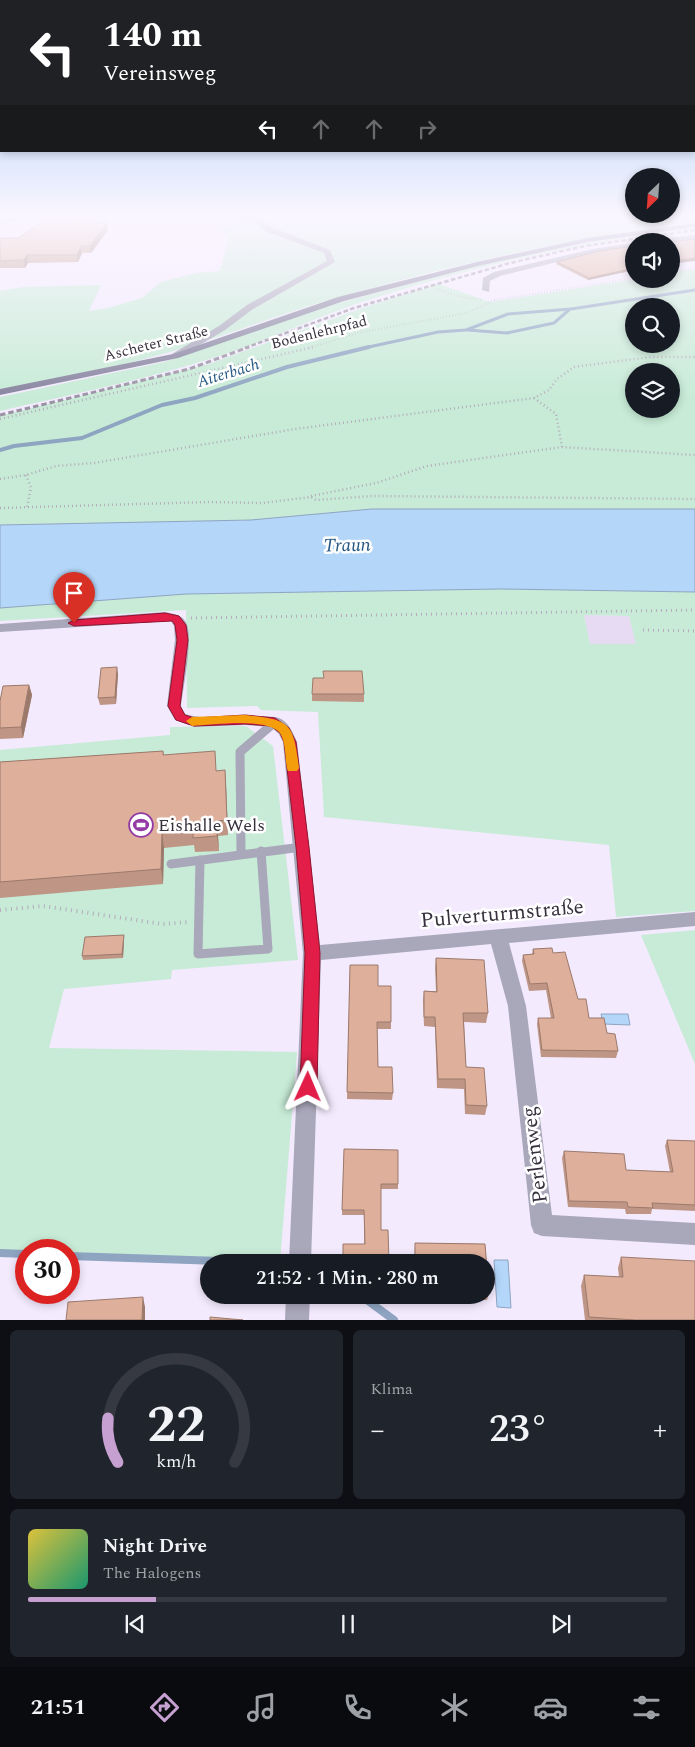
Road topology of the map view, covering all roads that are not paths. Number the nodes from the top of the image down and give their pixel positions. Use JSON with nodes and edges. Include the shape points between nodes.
{"nodes":[{"id":1,"x":303,"y":278,"type":"edge"},
{"id":2,"x":424,"y":278,"type":"edge"},
{"id":3,"x":490,"y":278,"type":"edge"},
{"id":4,"x":486,"y":290,"type":"dead end"},
{"id":5,"x":175,"y":356,"type":"junction"},
{"id":6,"x":0,"y":392,"type":"edge"},
{"id":7,"x":0,"y":628,"type":"edge"},
{"id":8,"x":275,"y":722,"type":"junction"},
{"id":9,"x":302,"y":847,"type":"junction"},
{"id":10,"x":261,"y":851,"type":"junction"},
{"id":11,"x":241,"y":854,"type":"junction"},
{"id":12,"x":200,"y":860,"type":"junction"},
{"id":13,"x":171,"y":864,"type":"dead end"},
{"id":14,"x":695,"y":918,"type":"edge"},
{"id":15,"x":498,"y":936,"type":"junction"},
{"id":16,"x":312,"y":953,"type":"junction"},
{"id":17,"x":695,"y":1234,"type":"edge"},
{"id":18,"x":300,"y":1254,"type":"edge"},
{"id":19,"x":298,"y":1304,"type":"edge"},
{"id":20,"x":297,"y":1320,"type":"edge"}],
"edges":[{"from":1,"to":5,"type":"street","via":[[250,307]]},
{"from":2,"to":5,"type":"main road","name":"Ascheter Straße","via":[[341,299]]},
{"from":3,"to":4,"type":"street","via":[[486,280]]},
{"from":5,"to":6,"type":"main road","name":"Ascheter Straße"},
{"from":7,"to":8,"type":"street","via":[[165,616],[175,618],[181,625],[182,640],[174,706],[180,718],[194,722]]},
{"from":8,"to":9,"type":"street","via":[[285,731],[290,742]]},
{"from":8,"to":11,"type":"lane","via":[[240,752]]},
{"from":9,"to":10,"type":"lane"},
{"from":9,"to":16,"type":"street"},
{"from":10,"to":11,"type":"lane"},
{"from":10,"to":12,"type":"lane","via":[[268,949],[198,954]]},
{"from":11,"to":12,"type":"lane"},
{"from":12,"to":13,"type":"lane"},
{"from":14,"to":15,"type":"street","name":"Pulverturmstraße"},
{"from":15,"to":16,"type":"street","name":"Pulverturmstraße"},
{"from":15,"to":17,"type":"street","name":"Perlenweg","via":[[517,1006],[542,1225]]},
{"from":16,"to":18,"type":"street"},
{"from":19,"to":20,"type":"street"}]}
